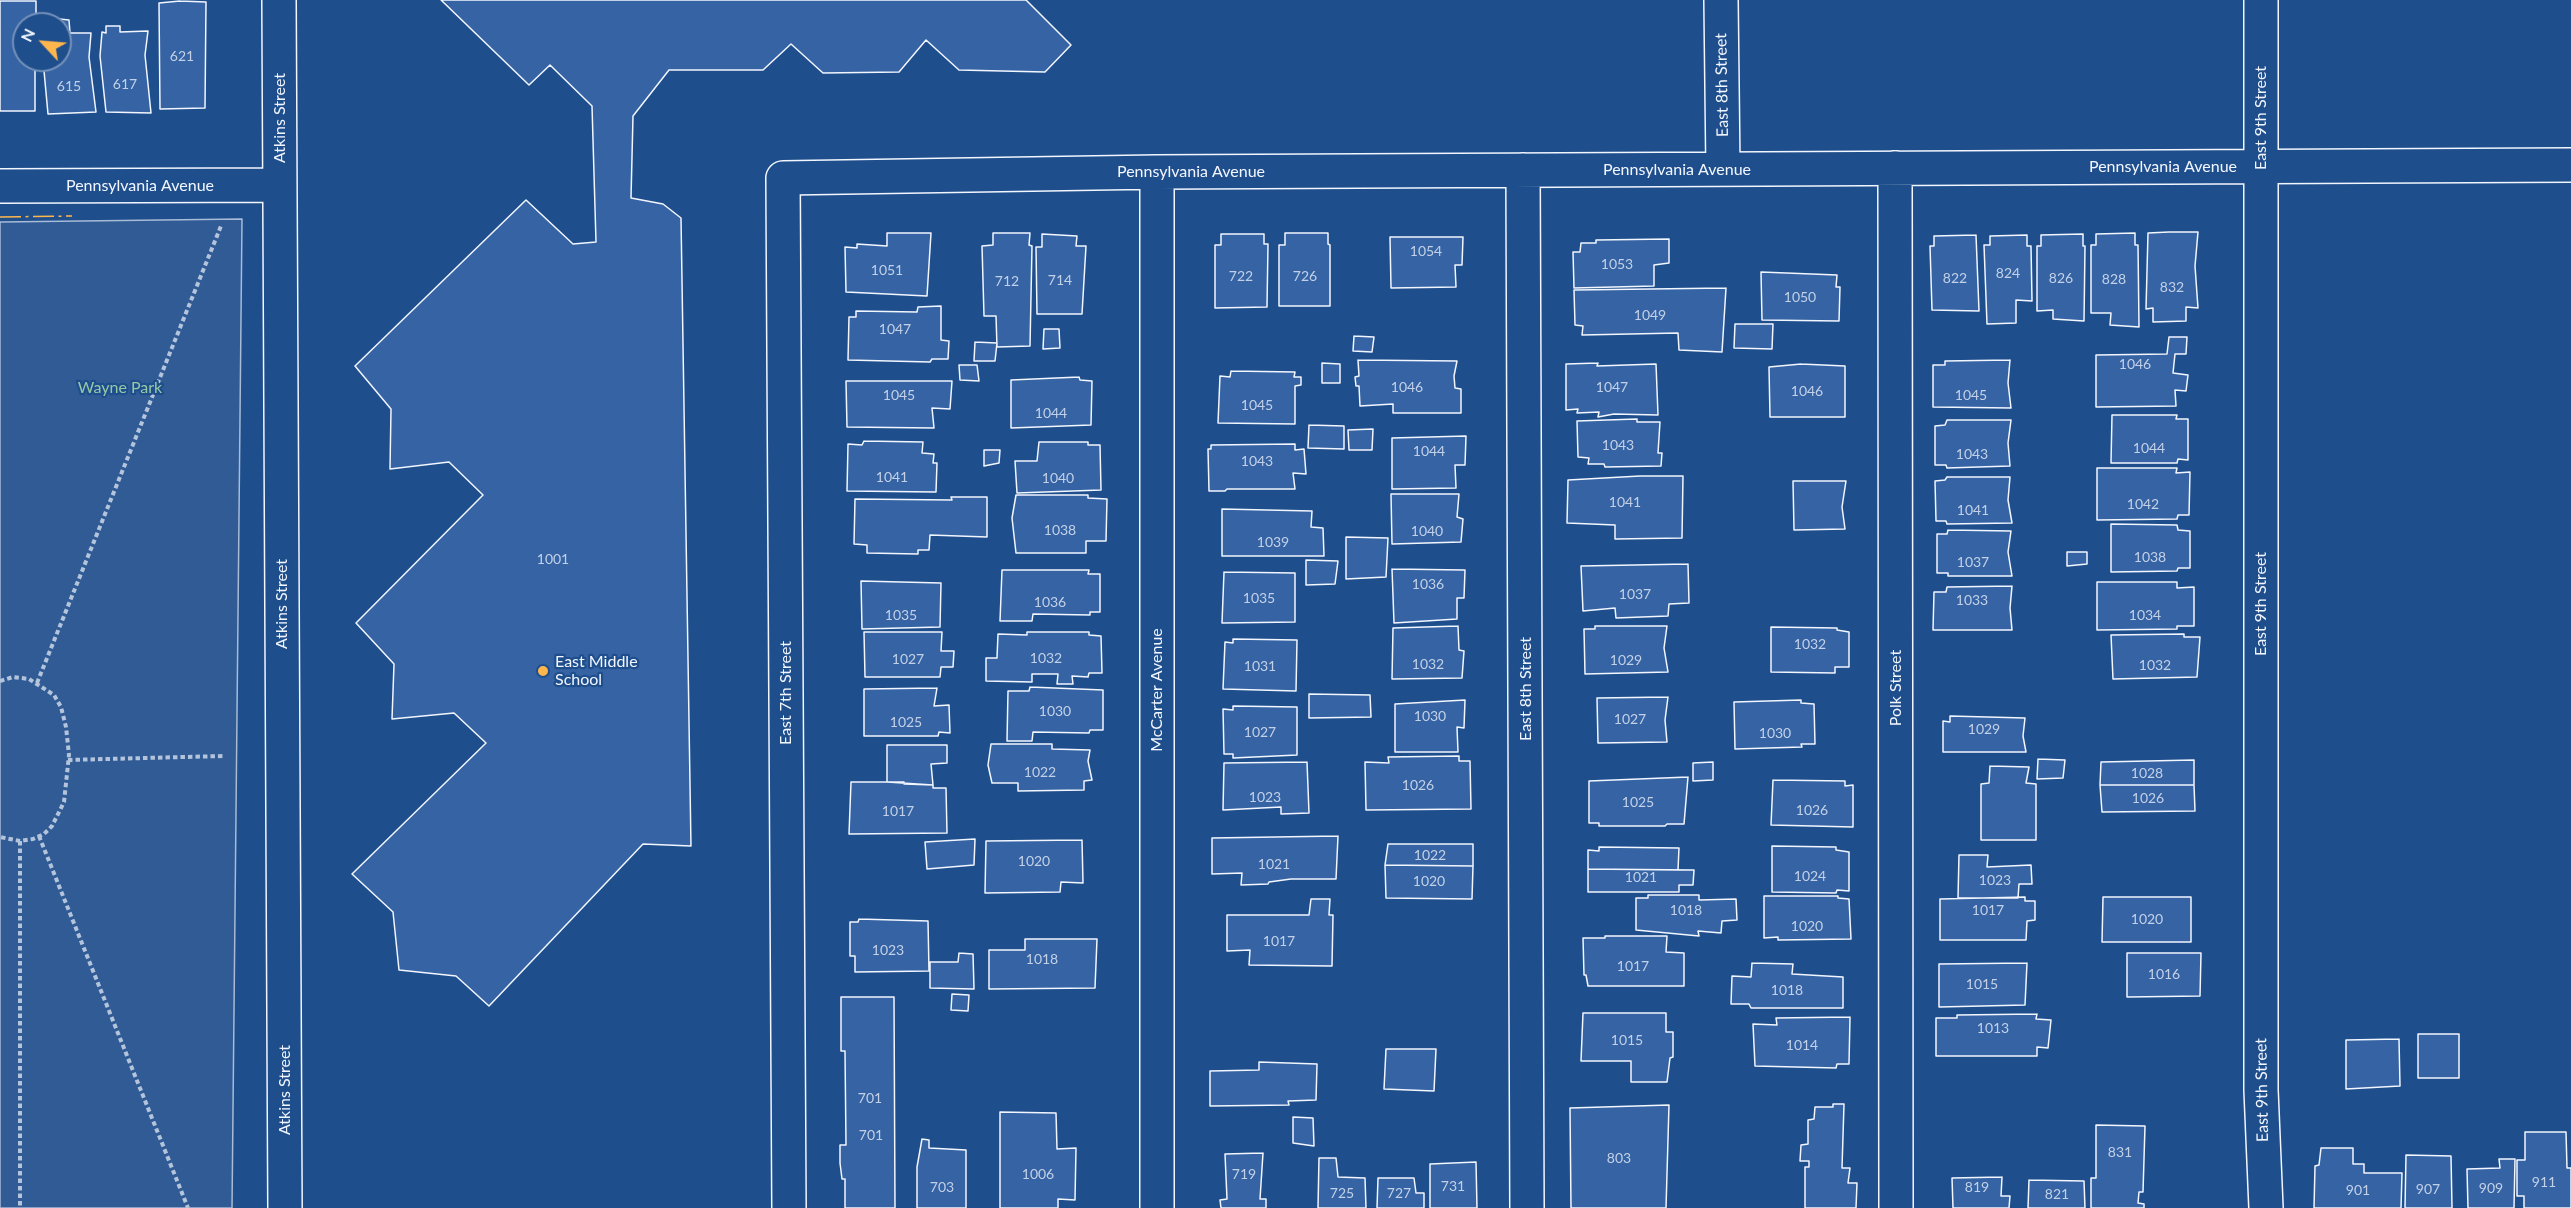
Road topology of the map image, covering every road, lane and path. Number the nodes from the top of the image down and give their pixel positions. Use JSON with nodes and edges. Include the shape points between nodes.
{"nodes":[{"id":1,"x":279,"y":0,"type":"edge"},
{"id":2,"x":1721,"y":0,"type":"edge"},
{"id":3,"x":2261,"y":0,"type":"edge"},
{"id":4,"x":2571,"y":165,"type":"edge"},
{"id":5,"x":2261,"y":167,"type":"junction"},
{"id":6,"x":1895,"y":168,"type":"junction"},
{"id":7,"x":1723,"y":169,"type":"junction"},
{"id":8,"x":1523,"y":170,"type":"junction"},
{"id":9,"x":1157,"y":172,"type":"junction"},
{"id":10,"x":783,"y":178,"type":"joint"},
{"id":11,"x":280,"y":185,"type":"junction"},
{"id":12,"x":0,"y":186,"type":"edge"},
{"id":13,"x":220,"y":226,"type":"dead end"},
{"id":14,"x":0,"y":681,"type":"edge"},
{"id":15,"x":37,"y":682,"type":"junction"},
{"id":16,"x":223,"y":756,"type":"dead end"},
{"id":17,"x":68,"y":760,"type":"junction"},
{"id":18,"x":39,"y":836,"type":"junction"},
{"id":19,"x":0,"y":837,"type":"edge"},
{"id":20,"x":20,"y":841,"type":"junction"},
{"id":21,"x":20,"y":1208,"type":"edge"},
{"id":22,"x":188,"y":1208,"type":"edge"},
{"id":23,"x":285,"y":1208,"type":"edge"},
{"id":24,"x":789,"y":1208,"type":"edge"},
{"id":25,"x":1157,"y":1208,"type":"edge"},
{"id":26,"x":1527,"y":1208,"type":"edge"},
{"id":27,"x":1896,"y":1208,"type":"edge"},
{"id":28,"x":2266,"y":1208,"type":"edge"}],
"edges":[{"from":1,"to":11,"type":"street","name":"Atkins Street"},
{"from":2,"to":7,"type":"street","name":"East 8th Street"},
{"from":3,"to":5,"type":"street","name":"East 9th Street"},
{"from":4,"to":5,"type":"street","name":"Pennsylvania Avenue"},
{"from":5,"to":6,"type":"street","name":"Pennsylvania Avenue"},
{"from":5,"to":28,"type":"street","name":"East 9th Street","via":[[2261,1090]]},
{"from":6,"to":7,"type":"street","name":"Pennsylvania Avenue"},
{"from":6,"to":27,"type":"street","name":"Polk Street"},
{"from":7,"to":8,"type":"street","name":"Pennsylvania Avenue"},
{"from":8,"to":9,"type":"street","name":"Pennsylvania Avenue"},
{"from":8,"to":26,"type":"street","name":"East 8th Street"},
{"from":9,"to":10,"type":"street","name":"Pennsylvania Avenue"},
{"from":9,"to":25,"type":"street","name":"McCarter Avenue"},
{"from":10,"to":24,"type":"street","name":"East 7th Street"},
{"from":11,"to":12,"type":"street","name":"Pennsylvania Avenue"},
{"from":11,"to":23,"type":"street","name":"Atkins Street"},
{"from":13,"to":15,"type":"path"},
{"from":14,"to":15,"type":"path","via":[[13,677]]},
{"from":15,"to":17,"type":"path","via":[[54,695],[61,707]]},
{"from":16,"to":17,"type":"path"},
{"from":17,"to":18,"type":"path","via":[[59,816]]},
{"from":18,"to":20,"type":"path"},
{"from":18,"to":22,"type":"path"},
{"from":19,"to":20,"type":"path"},
{"from":20,"to":21,"type":"path"}]}
